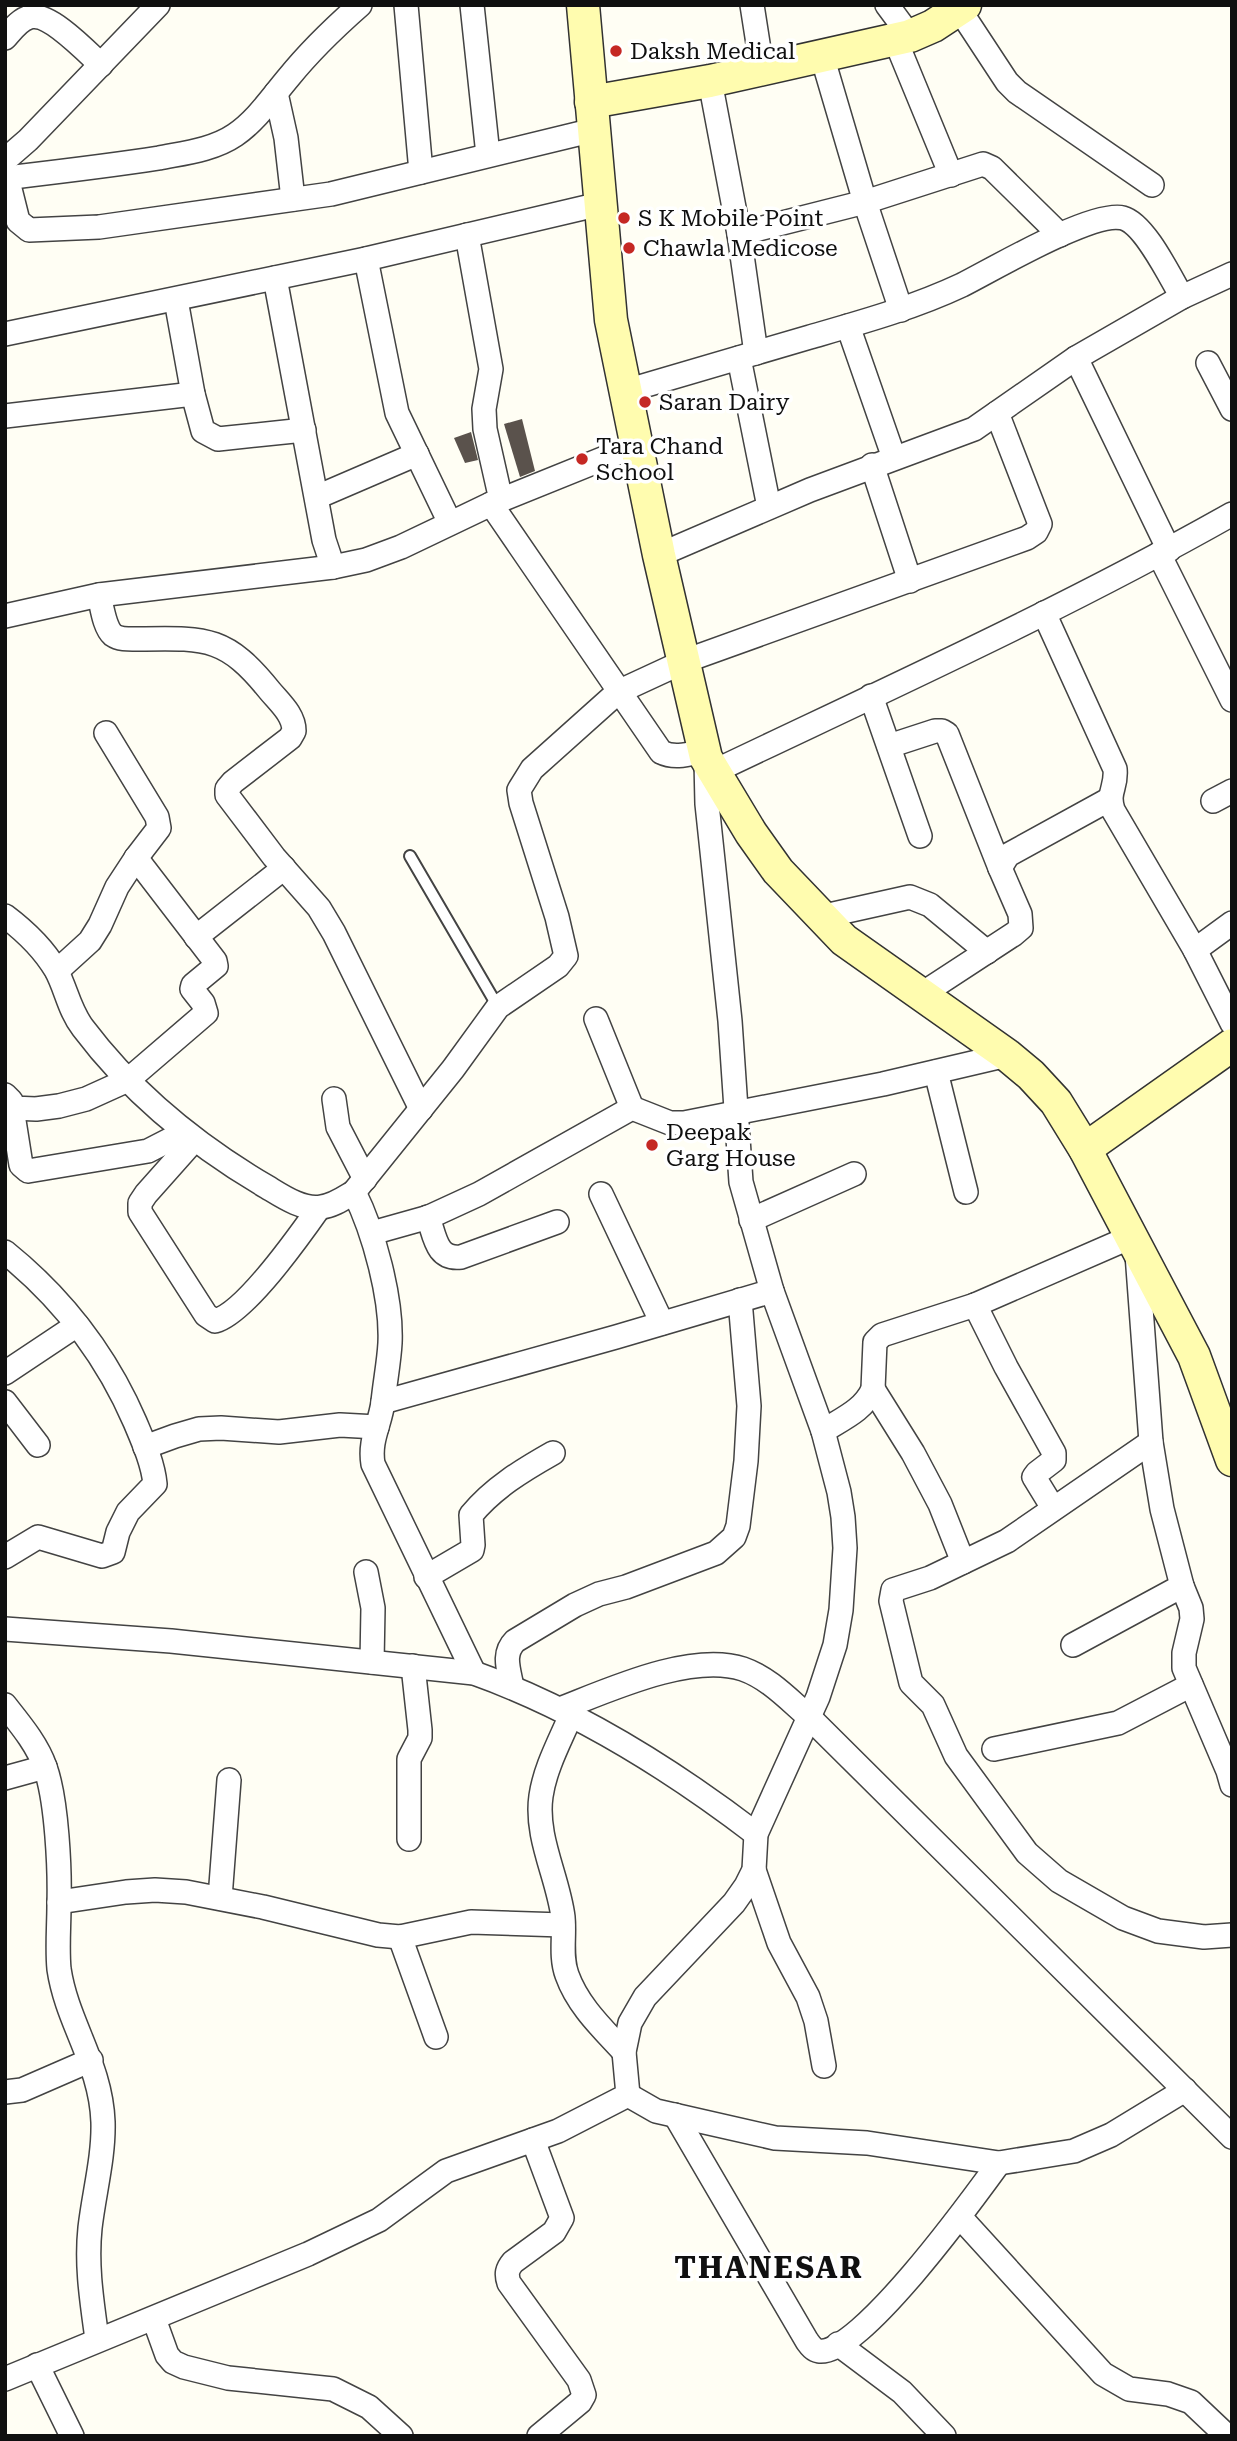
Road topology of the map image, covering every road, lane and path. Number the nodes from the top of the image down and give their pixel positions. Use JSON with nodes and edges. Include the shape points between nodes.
{"nodes":[{"id":1,"x":158,"y":5,"type":"edge"},
{"id":2,"x":360,"y":5,"type":"edge"},
{"id":3,"x":407,"y":5,"type":"edge"},
{"id":4,"x":472,"y":5,"type":"edge"},
{"id":5,"x":583,"y":5,"type":"edge"},
{"id":6,"x":752,"y":5,"type":"edge"},
{"id":7,"x":887,"y":5,"type":"edge"},
{"id":8,"x":962,"y":7,"type":"edge"},
{"id":9,"x":902,"y":37,"type":"junction"},
{"id":10,"x":5,"y":38,"type":"edge"},
{"id":11,"x":822,"y":55,"type":"junction"},
{"id":12,"x":101,"y":65,"type":"junction"},
{"id":13,"x":762,"y":69,"type":"junction"},
{"id":14,"x":710,"y":81,"type":"junction"},
{"id":15,"x":276,"y":93,"type":"junction"},
{"id":16,"x":593,"y":116,"type":"junction"},
{"id":17,"x":488,"y":155,"type":"junction"},
{"id":18,"x":6,"y":172,"type":"edge"},
{"id":19,"x":421,"y":172,"type":"junction"},
{"id":20,"x":951,"y":174,"type":"junction"},
{"id":21,"x":1152,"y":185,"type":"dead end"},
{"id":22,"x":293,"y":200,"type":"junction"},
{"id":23,"x":865,"y":202,"type":"junction"},
{"id":24,"x":600,"y":204,"type":"junction"},
{"id":25,"x":739,"y":233,"type":"junction"},
{"id":26,"x":467,"y":235,"type":"junction"},
{"id":27,"x":1059,"y":235,"type":"junction"},
{"id":28,"x":366,"y":259,"type":"junction"},
{"id":29,"x":1232,"y":274,"type":"edge"},
{"id":30,"x":275,"y":278,"type":"junction"},
{"id":31,"x":1182,"y":297,"type":"junction"},
{"id":32,"x":176,"y":300,"type":"junction"},
{"id":33,"x":901,"y":310,"type":"junction"},
{"id":34,"x":848,"y":326,"type":"junction"},
{"id":35,"x":5,"y":334,"type":"edge"},
{"id":36,"x":747,"y":356,"type":"junction"},
{"id":37,"x":1076,"y":358,"type":"junction"},
{"id":38,"x":1208,"y":363,"type":"dead end"},
{"id":39,"x":626,"y":391,"type":"junction"},
{"id":40,"x":193,"y":394,"type":"junction"},
{"id":41,"x":1232,"y":409,"type":"edge"},
{"id":42,"x":996,"y":413,"type":"junction"},
{"id":43,"x":5,"y":416,"type":"edge"},
{"id":44,"x":304,"y":430,"type":"junction"},
{"id":45,"x":637,"y":445,"type":"junction"},
{"id":46,"x":417,"y":454,"type":"junction"},
{"id":47,"x":894,"y":458,"type":"junction"},
{"id":48,"x":872,"y":466,"type":"junction"},
{"id":49,"x":317,"y":496,"type":"junction"},
{"id":50,"x":496,"y":502,"type":"junction"},
{"id":51,"x":769,"y":507,"type":"junction"},
{"id":52,"x":1232,"y":514,"type":"edge"},
{"id":53,"x":450,"y":523,"type":"junction"},
{"id":54,"x":1164,"y":552,"type":"junction"},
{"id":55,"x":659,"y":555,"type":"junction"},
{"id":56,"x":333,"y":567,"type":"junction"},
{"id":57,"x":910,"y":581,"type":"junction"},
{"id":58,"x":99,"y":595,"type":"junction"},
{"id":59,"x":1044,"y":613,"type":"junction"},
{"id":60,"x":5,"y":616,"type":"edge"},
{"id":61,"x":685,"y":661,"type":"junction"},
{"id":62,"x":618,"y":692,"type":"junction"},
{"id":63,"x":871,"y":696,"type":"junction"},
{"id":64,"x":1232,"y":700,"type":"edge"},
{"id":65,"x":106,"y":733,"type":"dead end"},
{"id":66,"x":888,"y":746,"type":"junction"},
{"id":67,"x":708,"y":760,"type":"junction"},
{"id":68,"x":1110,"y":799,"type":"junction"},
{"id":69,"x":920,"y":836,"type":"dead end"},
{"id":70,"x":410,"y":856,"type":"dead end"},
{"id":71,"x":136,"y":858,"type":"junction"},
{"id":72,"x":284,"y":868,"type":"junction"},
{"id":73,"x":999,"y":868,"type":"junction"},
{"id":74,"x":5,"y":916,"type":"edge"},
{"id":75,"x":820,"y":917,"type":"junction"},
{"id":76,"x":1232,"y":923,"type":"edge"},
{"id":77,"x":196,"y":937,"type":"junction"},
{"id":78,"x":1195,"y":950,"type":"junction"},
{"id":79,"x":987,"y":952,"type":"junction"},
{"id":80,"x":57,"y":971,"type":"junction"},
{"id":81,"x":919,"y":996,"type":"junction"},
{"id":82,"x":498,"y":1007,"type":"junction"},
{"id":83,"x":596,"y":1019,"type":"dead end"},
{"id":84,"x":1232,"y":1023,"type":"edge"},
{"id":85,"x":1232,"y":1045,"type":"edge"},
{"id":86,"x":1007,"y":1055,"type":"junction"},
{"id":87,"x":936,"y":1072,"type":"junction"},
{"id":88,"x":128,"y":1080,"type":"junction"},
{"id":89,"x":334,"y":1099,"type":"dead end"},
{"id":90,"x":9,"y":1101,"type":"edge"},
{"id":91,"x":632,"y":1108,"type":"junction"},
{"id":92,"x":421,"y":1109,"type":"junction"},
{"id":93,"x":736,"y":1114,"type":"junction"},
{"id":94,"x":190,"y":1136,"type":"junction"},
{"id":95,"x":1085,"y":1149,"type":"junction"},
{"id":96,"x":854,"y":1174,"type":"dead end"},
{"id":97,"x":360,"y":1185,"type":"junction"},
{"id":98,"x":966,"y":1192,"type":"dead end"},
{"id":99,"x":601,"y":1194,"type":"dead end"},
{"id":100,"x":319,"y":1208,"type":"junction"},
{"id":101,"x":428,"y":1217,"type":"junction"},
{"id":102,"x":751,"y":1220,"type":"junction"},
{"id":103,"x":557,"y":1222,"type":"dead end"},
{"id":104,"x":372,"y":1233,"type":"junction"},
{"id":105,"x":1133,"y":1242,"type":"junction"},
{"id":106,"x":5,"y":1252,"type":"edge"},
{"id":107,"x":772,"y":1291,"type":"junction"},
{"id":108,"x":740,"y":1300,"type":"junction"},
{"id":109,"x":975,"y":1305,"type":"junction"},
{"id":110,"x":662,"y":1324,"type":"junction"},
{"id":111,"x":77,"y":1325,"type":"junction"},
{"id":112,"x":5,"y":1373,"type":"edge"},
{"id":113,"x":873,"y":1389,"type":"junction"},
{"id":114,"x":5,"y":1402,"type":"edge"},
{"id":115,"x":383,"y":1402,"type":"junction"},
{"id":116,"x":377,"y":1427,"type":"junction"},
{"id":117,"x":823,"y":1432,"type":"junction"},
{"id":118,"x":1151,"y":1442,"type":"junction"},
{"id":119,"x":37,"y":1445,"type":"dead end"},
{"id":120,"x":145,"y":1447,"type":"junction"},
{"id":121,"x":553,"y":1453,"type":"dead end"},
{"id":122,"x":1232,"y":1460,"type":"edge"},
{"id":123,"x":1053,"y":1508,"type":"junction"},
{"id":124,"x":5,"y":1557,"type":"edge"},
{"id":125,"x":963,"y":1562,"type":"junction"},
{"id":126,"x":366,"y":1572,"type":"dead end"},
{"id":127,"x":426,"y":1577,"type":"junction"},
{"id":128,"x":1182,"y":1586,"type":"junction"},
{"id":129,"x":5,"y":1629,"type":"edge"},
{"id":130,"x":1073,"y":1645,"type":"dead end"},
{"id":131,"x":372,"y":1662,"type":"junction"},
{"id":132,"x":413,"y":1667,"type":"junction"},
{"id":133,"x":474,"y":1674,"type":"junction"},
{"id":134,"x":1191,"y":1685,"type":"junction"},
{"id":135,"x":512,"y":1687,"type":"junction"},
{"id":136,"x":5,"y":1705,"type":"edge"},
{"id":137,"x":566,"y":1712,"type":"junction"},
{"id":138,"x":809,"y":1717,"type":"junction"},
{"id":139,"x":1225,"y":1748,"type":"edge"},
{"id":140,"x":995,"y":1749,"type":"dead end"},
{"id":141,"x":45,"y":1767,"type":"junction"},
{"id":142,"x":5,"y":1778,"type":"edge"},
{"id":143,"x":229,"y":1780,"type":"dead end"},
{"id":144,"x":1232,"y":1785,"type":"edge"},
{"id":145,"x":756,"y":1834,"type":"junction"},
{"id":146,"x":409,"y":1839,"type":"dead end"},
{"id":147,"x":754,"y":1870,"type":"junction"},
{"id":148,"x":220,"y":1898,"type":"junction"},
{"id":149,"x":60,"y":1902,"type":"junction"},
{"id":150,"x":563,"y":1926,"type":"junction"},
{"id":151,"x":1232,"y":1935,"type":"edge"},
{"id":152,"x":400,"y":1937,"type":"junction"},
{"id":153,"x":436,"y":2037,"type":"dead end"},
{"id":154,"x":624,"y":2052,"type":"junction"},
{"id":155,"x":91,"y":2060,"type":"junction"},
{"id":156,"x":824,"y":2066,"type":"dead end"},
{"id":157,"x":1185,"y":2090,"type":"junction"},
{"id":158,"x":5,"y":2092,"type":"edge"},
{"id":159,"x":628,"y":2095,"type":"junction"},
{"id":160,"x":676,"y":2115,"type":"junction"},
{"id":161,"x":1228,"y":2124,"type":"edge"},
{"id":162,"x":533,"y":2140,"type":"junction"},
{"id":163,"x":999,"y":2163,"type":"junction"},
{"id":164,"x":960,"y":2217,"type":"junction"},
{"id":165,"x":154,"y":2319,"type":"junction"},
{"id":166,"x":97,"y":2339,"type":"junction"},
{"id":167,"x":838,"y":2344,"type":"junction"},
{"id":168,"x":37,"y":2365,"type":"junction"},
{"id":169,"x":5,"y":2379,"type":"edge"},
{"id":170,"x":72,"y":2436,"type":"edge"},
{"id":171,"x":401,"y":2436,"type":"edge"},
{"id":172,"x":538,"y":2436,"type":"edge"},
{"id":173,"x":944,"y":2436,"type":"edge"},
{"id":174,"x":1227,"y":2436,"type":"edge"}],
"edges":[{"from":1,"to":12,"type":"street"},
{"from":2,"to":15,"type":"street"},
{"from":3,"to":19,"type":"street"},
{"from":4,"to":17,"type":"street"},
{"from":5,"to":16,"type":"main road"},
{"from":6,"to":13,"type":"street"},
{"from":7,"to":9,"type":"street"},
{"from":8,"to":9,"type":"main road","via":[[933,26]]},
{"from":8,"to":21,"type":"street","via":[[1017,92]]},
{"from":9,"to":11,"type":"main road"},
{"from":9,"to":20,"type":"street"},
{"from":10,"to":12,"type":"street","via":[[30,17],[44,17]]},
{"from":11,"to":13,"type":"main road"},
{"from":11,"to":23,"type":"street"},
{"from":12,"to":18,"type":"street","via":[[29,140]]},
{"from":13,"to":14,"type":"main road"},
{"from":14,"to":16,"type":"main road"},
{"from":14,"to":25,"type":"street"},
{"from":15,"to":18,"type":"street","via":[[251,122],[211,147],[126,163]]},
{"from":15,"to":22,"type":"street"},
{"from":16,"to":17,"type":"street"},
{"from":16,"to":24,"type":"main road"},
{"from":17,"to":19,"type":"street"},
{"from":18,"to":22,"type":"street","via":[[18,221],[38,231],[99,228]]},
{"from":19,"to":22,"type":"street"},
{"from":20,"to":23,"type":"street"},
{"from":20,"to":27,"type":"street","via":[[983,164],[992,168]]},
{"from":23,"to":25,"type":"street"},
{"from":23,"to":33,"type":"street"},
{"from":24,"to":26,"type":"street"},
{"from":24,"to":39,"type":"main road","via":[[611,320]]},
{"from":25,"to":36,"type":"street"},
{"from":26,"to":28,"type":"street"},
{"from":26,"to":50,"type":"street","via":[[491,369],[484,409]]},
{"from":27,"to":31,"type":"street","via":[[1104,218],[1133,222]]},
{"from":27,"to":33,"type":"street"},
{"from":28,"to":30,"type":"street"},
{"from":28,"to":46,"type":"street","via":[[393,398]]},
{"from":29,"to":31,"type":"street"},
{"from":30,"to":32,"type":"street"},
{"from":30,"to":44,"type":"street"},
{"from":31,"to":37,"type":"street"},
{"from":32,"to":35,"type":"street"},
{"from":32,"to":40,"type":"street"},
{"from":33,"to":34,"type":"street"},
{"from":34,"to":36,"type":"street"},
{"from":34,"to":47,"type":"street"},
{"from":36,"to":39,"type":"street"},
{"from":36,"to":51,"type":"street"},
{"from":37,"to":42,"type":"street"},
{"from":37,"to":54,"type":"street"},
{"from":38,"to":41,"type":"street"},
{"from":39,"to":45,"type":"main road"},
{"from":40,"to":43,"type":"street"},
{"from":40,"to":44,"type":"street","via":[[203,432],[218,439]]},
{"from":42,"to":47,"type":"street","via":[[955,438]]},
{"from":42,"to":57,"type":"street","via":[[1040,524],[1027,538]]},
{"from":44,"to":49,"type":"street"},
{"from":45,"to":50,"type":"street"},
{"from":45,"to":55,"type":"main road"},
{"from":46,"to":49,"type":"street"},
{"from":46,"to":53,"type":"street"},
{"from":47,"to":48,"type":"street"},
{"from":48,"to":51,"type":"street"},
{"from":48,"to":57,"type":"street"},
{"from":49,"to":56,"type":"street"},
{"from":50,"to":53,"type":"street"},
{"from":50,"to":62,"type":"street"},
{"from":51,"to":55,"type":"street"},
{"from":52,"to":54,"type":"street"},
{"from":53,"to":56,"type":"street","via":[[401,547]]},
{"from":54,"to":59,"type":"street"},
{"from":54,"to":64,"type":"street"},
{"from":55,"to":61,"type":"main road"},
{"from":56,"to":58,"type":"street"},
{"from":57,"to":61,"type":"street"},
{"from":58,"to":60,"type":"street"},
{"from":58,"to":72,"type":"street","via":[[112,635],[215,643],[259,677],[290,716],[295,731],[290,738],[227,789],[230,802]]},
{"from":59,"to":63,"type":"street"},
{"from":59,"to":68,"type":"street","via":[[1115,769]]},
{"from":61,"to":62,"type":"street"},
{"from":61,"to":67,"type":"main road"},
{"from":62,"to":67,"type":"street","via":[[661,752]]},
{"from":62,"to":82,"type":"street","via":[[532,769],[519,790],[566,956]]},
{"from":63,"to":66,"type":"street"},
{"from":63,"to":67,"type":"street"},
{"from":65,"to":71,"type":"street","via":[[160,822]]},
{"from":66,"to":69,"type":"street"},
{"from":66,"to":73,"type":"street","via":[[935,731],[947,734]]},
{"from":67,"to":75,"type":"main road","via":[[778,871]]},
{"from":67,"to":93,"type":"street","via":[[707,804]]},
{"from":68,"to":73,"type":"street","via":[[1007,855]]},
{"from":68,"to":78,"type":"street"},
{"from":70,"to":82,"type":"lane"},
{"from":71,"to":77,"type":"street"},
{"from":71,"to":80,"type":"street","via":[[90,941]]},
{"from":72,"to":77,"type":"street"},
{"from":72,"to":92,"type":"street","via":[[334,933]]},
{"from":73,"to":79,"type":"street","via":[[1022,921],[1021,928]]},
{"from":74,"to":80,"type":"street","via":[[27,933]]},
{"from":75,"to":79,"type":"street","via":[[910,897],[930,905]]},
{"from":75,"to":81,"type":"main road"},
{"from":76,"to":78,"type":"street"},
{"from":77,"to":88,"type":"street","via":[[216,966],[192,985],[206,1013]]},
{"from":78,"to":84,"type":"street"},
{"from":79,"to":81,"type":"street"},
{"from":80,"to":88,"type":"street","via":[[80,1025]]},
{"from":81,"to":86,"type":"main road"},
{"from":82,"to":92,"type":"street"},
{"from":83,"to":91,"type":"street"},
{"from":85,"to":95,"type":"main road"},
{"from":86,"to":87,"type":"street"},
{"from":86,"to":95,"type":"main road","via":[[1056,1102]]},
{"from":87,"to":93,"type":"street"},
{"from":87,"to":98,"type":"street"},
{"from":88,"to":90,"type":"street","via":[[59,1106],[36,1109]]},
{"from":88,"to":94,"type":"street"},
{"from":89,"to":97,"type":"street","via":[[338,1127]]},
{"from":90,"to":94,"type":"street","via":[[21,1165],[28,1171],[148,1151]]},
{"from":91,"to":93,"type":"street","via":[[670,1123]]},
{"from":91,"to":101,"type":"street","via":[[479,1194]]},
{"from":92,"to":97,"type":"street"},
{"from":93,"to":102,"type":"street","via":[[741,1182]]},
{"from":94,"to":100,"type":"street","via":[[293,1202]]},
{"from":94,"to":100,"type":"street","via":[[140,1203],[140,1212],[206,1315],[215,1321],[233,1311],[260,1283]]},
{"from":95,"to":105,"type":"main road"},
{"from":96,"to":102,"type":"street"},
{"from":97,"to":100,"type":"street","via":[[339,1201]]},
{"from":97,"to":104,"type":"street"},
{"from":99,"to":110,"type":"street"},
{"from":101,"to":103,"type":"street","via":[[439,1248],[452,1258]]},
{"from":101,"to":104,"type":"street"},
{"from":102,"to":107,"type":"street"},
{"from":104,"to":115,"type":"street","via":[[390,1342]]},
{"from":105,"to":109,"type":"street"},
{"from":105,"to":118,"type":"street"},
{"from":105,"to":122,"type":"main road","via":[[1194,1356]]},
{"from":106,"to":111,"type":"street","via":[[53,1295]]},
{"from":107,"to":108,"type":"street"},
{"from":107,"to":117,"type":"street"},
{"from":108,"to":110,"type":"street"},
{"from":108,"to":135,"type":"street","via":[[749,1406],[734,1537],[716,1553],[575,1605],[515,1641],[507,1658]]},
{"from":109,"to":113,"type":"street","via":[[882,1335],[875,1342]]},
{"from":109,"to":123,"type":"street","via":[[1054,1453],[1054,1460],[1034,1478]]},
{"from":110,"to":115,"type":"street"},
{"from":111,"to":112,"type":"street"},
{"from":111,"to":120,"type":"street","via":[[111,1371]]},
{"from":113,"to":117,"type":"street","via":[[864,1404]]},
{"from":113,"to":125,"type":"street","via":[[940,1504]]},
{"from":114,"to":119,"type":"street"},
{"from":115,"to":116,"type":"street"},
{"from":116,"to":120,"type":"street","via":[[340,1425],[279,1432],[199,1429]]},
{"from":116,"to":127,"type":"street","via":[[373,1464]]},
{"from":117,"to":138,"type":"street","via":[[844,1517],[845,1548],[835,1645]]},
{"from":118,"to":123,"type":"street"},
{"from":118,"to":128,"type":"street"},
{"from":120,"to":124,"type":"street","via":[[155,1484],[128,1512],[113,1552],[102,1556],[38,1537]]},
{"from":121,"to":127,"type":"street","via":[[505,1483],[477,1508],[471,1515],[472,1550]]},
{"from":123,"to":125,"type":"street","via":[[1007,1541]]},
{"from":125,"to":151,"type":"street","via":[[899,1587],[891,1595],[911,1683],[933,1705],[956,1756],[1027,1853],[1059,1881],[1123,1918],[1158,1931],[1204,1937]]},
{"from":126,"to":131,"type":"street","via":[[373,1608]]},
{"from":127,"to":133,"type":"street"},
{"from":128,"to":130,"type":"street"},
{"from":128,"to":134,"type":"street","via":[[1191,1608],[1183,1660]]},
{"from":129,"to":131,"type":"street"},
{"from":131,"to":132,"type":"street"},
{"from":132,"to":133,"type":"street"},
{"from":132,"to":146,"type":"street","via":[[420,1738],[409,1759]]},
{"from":133,"to":135,"type":"street"},
{"from":134,"to":139,"type":"street"},
{"from":134,"to":140,"type":"street","via":[[1118,1723]]},
{"from":135,"to":137,"type":"street"},
{"from":136,"to":141,"type":"street"},
{"from":137,"to":138,"type":"street","via":[[641,1678],[720,1665],[744,1669],[768,1681]]},
{"from":137,"to":145,"type":"street","via":[[690,1785]]},
{"from":137,"to":150,"type":"street","via":[[541,1797],[545,1848]]},
{"from":138,"to":145,"type":"street"},
{"from":138,"to":157,"type":"street"},
{"from":139,"to":144,"type":"street"},
{"from":141,"to":142,"type":"street"},
{"from":141,"to":149,"type":"street"},
{"from":143,"to":148,"type":"street"},
{"from":145,"to":147,"type":"street"},
{"from":147,"to":154,"type":"street","via":[[734,1903],[645,1997],[630,2023]]},
{"from":147,"to":156,"type":"street","via":[[779,1943],[808,1997]]},
{"from":148,"to":149,"type":"street","via":[[155,1890]]},
{"from":148,"to":152,"type":"street"},
{"from":149,"to":155,"type":"street","via":[[59,1968]]},
{"from":150,"to":152,"type":"street","via":[[471,1923]]},
{"from":150,"to":154,"type":"street","via":[[566,1974],[577,1996]]},
{"from":152,"to":153,"type":"street"},
{"from":154,"to":159,"type":"street"},
{"from":155,"to":158,"type":"street","via":[[22,2090]]},
{"from":155,"to":166,"type":"street","via":[[103,2126],[90,2229]]},
{"from":157,"to":161,"type":"street"},
{"from":157,"to":163,"type":"street","via":[[1111,2135],[1074,2151]]},
{"from":159,"to":160,"type":"street","via":[[656,2111]]},
{"from":159,"to":162,"type":"street"},
{"from":160,"to":163,"type":"street","via":[[775,2138],[867,2143]]},
{"from":160,"to":167,"type":"street","via":[[807,2341],[814,2350],[822,2351]]},
{"from":162,"to":165,"type":"street","via":[[446,2171],[379,2220]]},
{"from":162,"to":172,"type":"street","via":[[562,2218],[554,2232],[513,2262],[507,2275],[579,2380],[584,2395]]},
{"from":163,"to":164,"type":"street"},
{"from":164,"to":167,"type":"street","via":[[901,2288]]},
{"from":164,"to":174,"type":"street","via":[[1103,2374],[1129,2389],[1191,2402]]},
{"from":165,"to":166,"type":"street"},
{"from":165,"to":171,"type":"street","via":[[173,2362],[228,2378],[333,2389],[369,2407]]},
{"from":166,"to":168,"type":"street"},
{"from":167,"to":173,"type":"street","via":[[902,2392]]},
{"from":168,"to":169,"type":"street"},
{"from":168,"to":170,"type":"street"}]}
